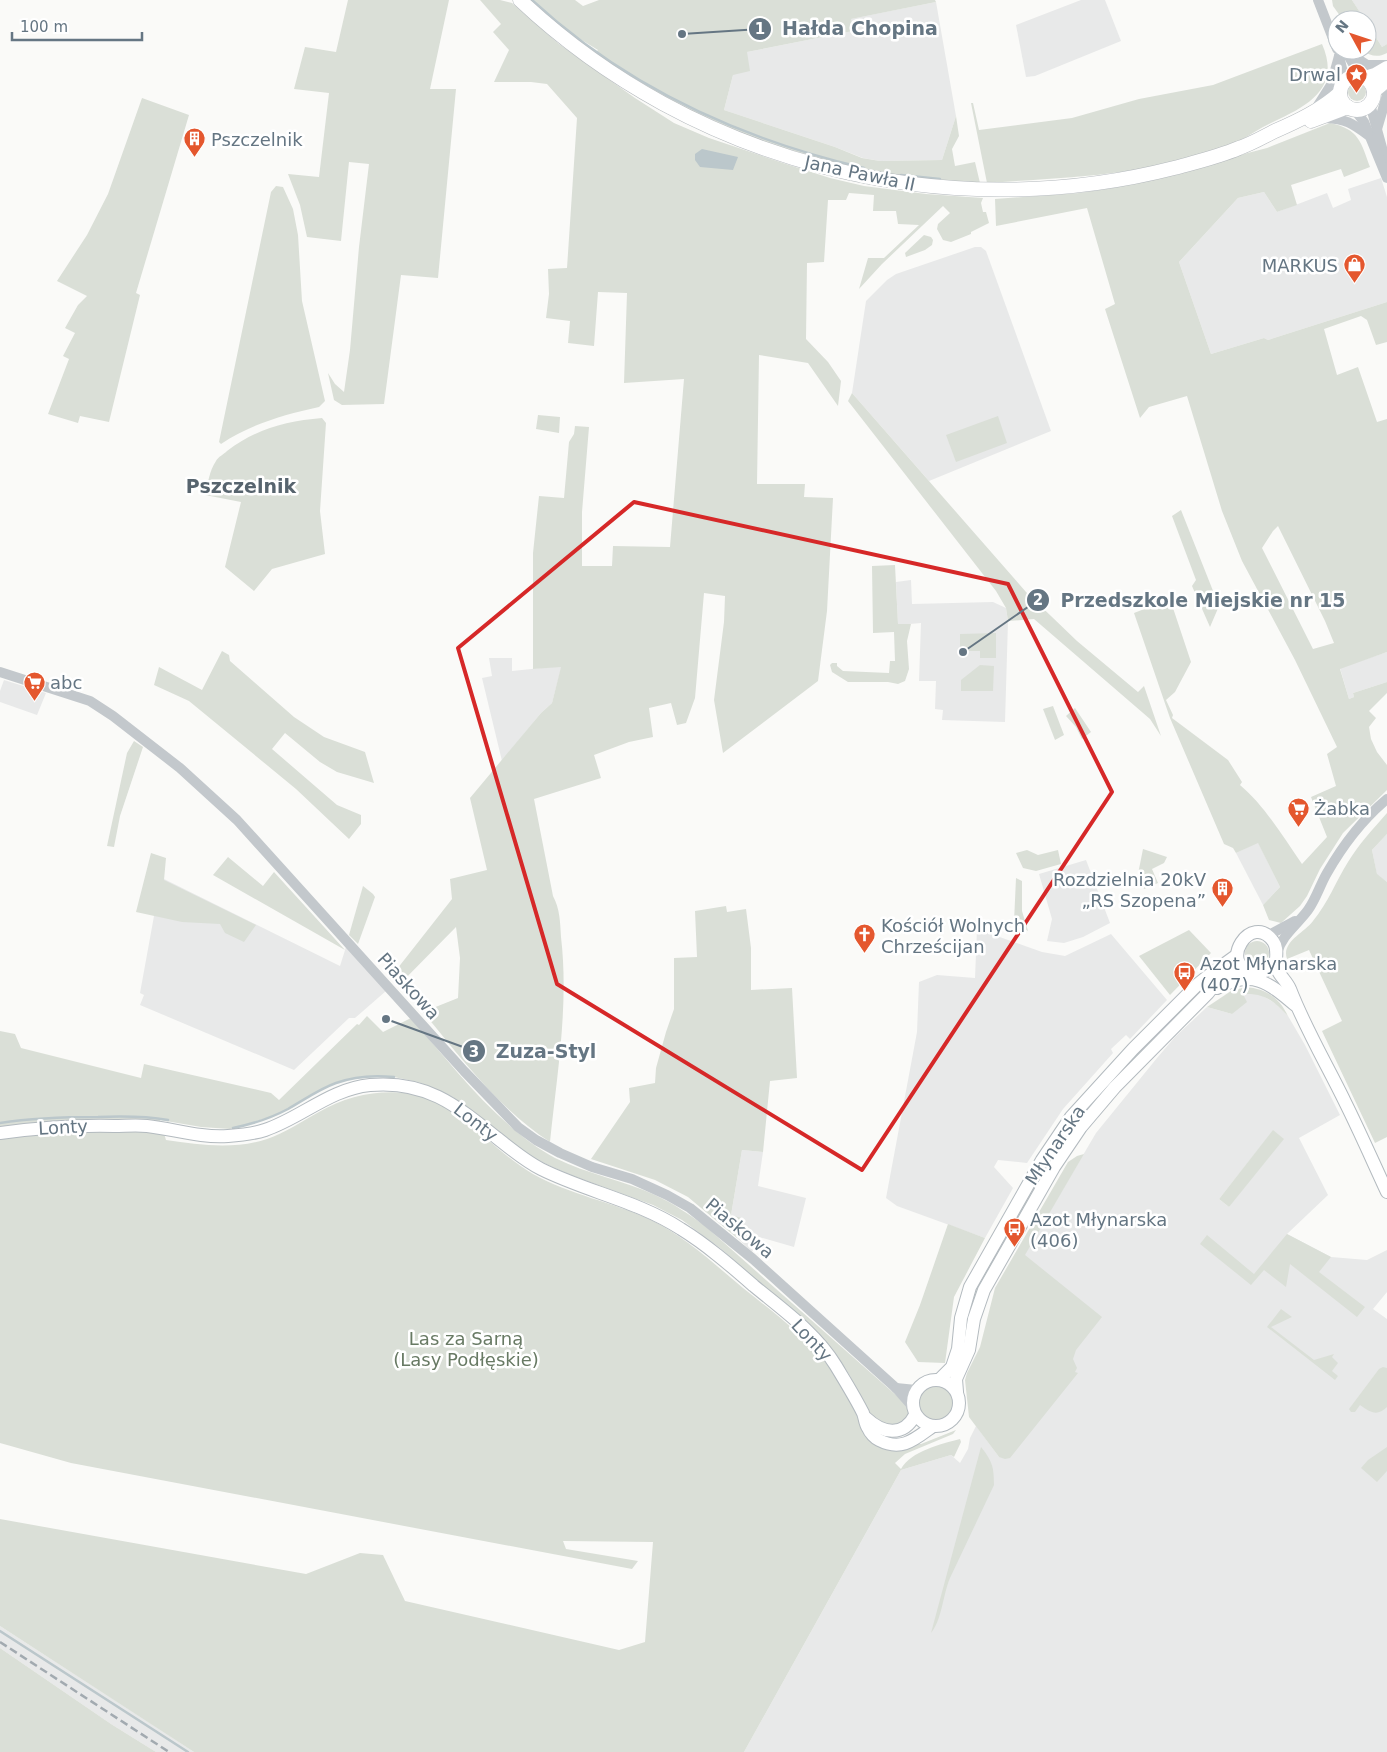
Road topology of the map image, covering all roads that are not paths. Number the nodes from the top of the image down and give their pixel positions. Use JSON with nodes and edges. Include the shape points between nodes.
{"nodes":[{"id":1,"x":520,"y":0,"type":"edge"},
{"id":2,"x":1318,"y":0,"type":"edge"},
{"id":3,"x":1327,"y":16,"type":"edge"},
{"id":4,"x":1327,"y":20,"type":"edge"},
{"id":5,"x":1338,"y":60,"type":"edge"},
{"id":6,"x":1342,"y":60,"type":"edge"},
{"id":7,"x":1349,"y":60,"type":"edge"},
{"id":8,"x":1358,"y":60,"type":"edge"},
{"id":9,"x":1387,"y":67,"type":"edge"},
{"id":10,"x":1363,"y":77,"type":"junction"},
{"id":11,"x":1387,"y":80,"type":"edge"},
{"id":12,"x":1343,"y":87,"type":"junction"},
{"id":13,"x":1377,"y":97,"type":"edge"},
{"id":14,"x":1352,"y":108,"type":"junction"},
{"id":15,"x":1317,"y":114,"type":"junction"},
{"id":16,"x":1373,"y":132,"type":"junction"},
{"id":17,"x":1240,"y":148,"type":"junction"},
{"id":18,"x":1387,"y":166,"type":"edge"},
{"id":19,"x":1387,"y":178,"type":"edge"},
{"id":20,"x":0,"y":672,"type":"edge"},
{"id":21,"x":1387,"y":798,"type":"edge"},
{"id":22,"x":1299,"y":920,"type":"junction"},
{"id":23,"x":1267,"y":936,"type":"junction"},
{"id":24,"x":1238,"y":955,"type":"junction"},
{"id":25,"x":1276,"y":957,"type":"junction"},
{"id":26,"x":1244,"y":967,"type":"junction"},
{"id":27,"x":1265,"y":971,"type":"junction"},
{"id":28,"x":1208,"y":993,"type":"junction"},
{"id":29,"x":1297,"y":1006,"type":"junction"},
{"id":30,"x":0,"y":1133,"type":"edge"},
{"id":31,"x":1387,"y":1192,"type":"edge"},
{"id":32,"x":940,"y":1379,"type":"junction"},
{"id":33,"x":896,"y":1388,"type":"junction"},
{"id":34,"x":916,"y":1390,"type":"junction"},
{"id":35,"x":957,"y":1392,"type":"junction"},
{"id":36,"x":914,"y":1410,"type":"junction"},
{"id":37,"x":864,"y":1416,"type":"junction"},
{"id":38,"x":933,"y":1426,"type":"junction"}],
"edges":[{"from":1,"to":17,"type":"main road","name":"Jana Pawła II","via":[[580,51],[662,104],[762,149],[854,175],[941,188],[1048,188],[1137,176]]},
{"from":2,"to":3,"type":"street"},
{"from":2,"to":4,"type":"street"},
{"from":5,"to":15,"type":"street","via":[[1331,86]]},
{"from":6,"to":12,"type":"street"},
{"from":7,"to":10,"type":"street"},
{"from":8,"to":9,"type":"street","via":[[1367,65]]},
{"from":9,"to":10,"type":"main road","via":[[1375,75]]},
{"from":10,"to":12,"type":"main road","via":[[1352,76]]},
{"from":10,"to":13,"type":"main road","via":[[1372,83]]},
{"from":11,"to":13,"type":"main road"},
{"from":12,"to":14,"type":"main road","via":[[1342,101]]},
{"from":12,"to":15,"type":"main road","name":"Jana Pawła II"},
{"from":13,"to":14,"type":"main road","via":[[1364,109]]},
{"from":13,"to":16,"type":"street"},
{"from":13,"to":16,"type":"street"},
{"from":14,"to":15,"type":"main road","name":"Jana Pawła II"},
{"from":14,"to":16,"type":"street"},
{"from":15,"to":16,"type":"street","via":[[1345,120]]},
{"from":15,"to":17,"type":"main road","name":"Jana Pawła II"},
{"from":15,"to":17,"type":"main road","name":"Jana Pawła II","via":[[1272,138]]},
{"from":16,"to":18,"type":"street"},
{"from":16,"to":19,"type":"street"},
{"from":20,"to":33,"type":"street","name":"Piaskowa","via":[[81,696],[108,712],[180,768],[237,820],[518,1127],[560,1153],[641,1183],[690,1208]]},
{"from":21,"to":22,"type":"street","via":[[1341,851],[1314,901]]},
{"from":22,"to":23,"type":"street"},
{"from":22,"to":25,"type":"street","via":[[1280,942]]},
{"from":23,"to":24,"type":"main road","name":"Młynarska","via":[[1256,933],[1245,937],[1238,948]]},
{"from":23,"to":25,"type":"main road","via":[[1276,946]]},
{"from":24,"to":26,"type":"main road"},
{"from":24,"to":32,"type":"main road","name":"Młynarska","via":[[1198,984],[1071,1117],[1042,1160],[970,1287],[961,1318],[956,1356],[952,1367]]},
{"from":25,"to":27,"type":"main road"},
{"from":25,"to":29,"type":"main road","via":[[1278,970]]},
{"from":26,"to":27,"type":"main road","via":[[1254,972]]},
{"from":26,"to":28,"type":"main road","name":"Młynarska","via":[[1230,971]]},
{"from":27,"to":29,"type":"main road"},
{"from":28,"to":29,"type":"main road","name":"Młynarska","via":[[1235,980],[1251,979],[1274,986]]},
{"from":28,"to":35,"type":"main road","name":"Młynarska","via":[[1115,1087],[1081,1127],[1054,1167],[984,1290],[974,1319],[969,1350],[956,1379]]},
{"from":29,"to":31,"type":"main road"},
{"from":30,"to":37,"type":"main road","name":"Lonty","via":[[47,1127],[146,1126],[197,1135],[249,1134],[268,1129],[316,1104],[368,1085],[398,1084],[423,1090],[452,1103],[538,1168],[652,1212],[681,1228],[814,1338],[834,1362]]},
{"from":32,"to":34,"type":"main road","via":[[924,1382]]},
{"from":32,"to":35,"type":"main road"},
{"from":33,"to":34,"type":"street"},
{"from":33,"to":36,"type":"street","name":"Piaskowa"},
{"from":34,"to":36,"type":"main road"},
{"from":35,"to":38,"type":"main road","via":[[960,1400],[955,1417],[944,1425]]},
{"from":36,"to":37,"type":"main road","name":"Lonty","via":[[912,1421],[894,1431],[879,1428]]},
{"from":36,"to":38,"type":"main road","via":[[926,1425]]},
{"from":37,"to":38,"type":"main road","name":"Lonty","via":[[872,1435],[892,1444],[910,1443]]}]}
